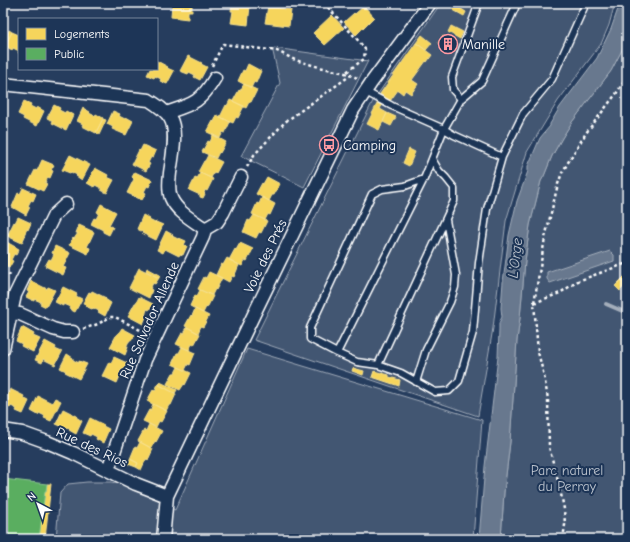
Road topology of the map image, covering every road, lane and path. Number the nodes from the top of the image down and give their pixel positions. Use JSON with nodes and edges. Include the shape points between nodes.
{"nodes":[{"id":1,"x":324,"y":3,"type":"edge"},
{"id":2,"x":430,"y":3,"type":"edge"},
{"id":3,"x":479,"y":3,"type":"edge"},
{"id":4,"x":514,"y":3,"type":"edge"},
{"id":5,"x":586,"y":3,"type":"edge"},
{"id":6,"x":345,"y":73,"type":"junction"},
{"id":7,"x":351,"y":75,"type":"junction"},
{"id":8,"x":355,"y":77,"type":"dead end"},
{"id":9,"x":627,"y":77,"type":"edge"},
{"id":10,"x":215,"y":78,"type":"joint"},
{"id":11,"x":3,"y":84,"type":"edge"},
{"id":12,"x":366,"y":92,"type":"junction"},
{"id":13,"x":461,"y":99,"type":"junction"},
{"id":14,"x":166,"y":113,"type":"junction"},
{"id":15,"x":444,"y":128,"type":"junction"},
{"id":16,"x":502,"y":157,"type":"junction"},
{"id":17,"x":432,"y":159,"type":"junction"},
{"id":18,"x":241,"y":177,"type":"joint"},
{"id":19,"x":424,"y":179,"type":"junction"},
{"id":20,"x":66,"y":204,"type":"dead end"},
{"id":21,"x":446,"y":220,"type":"junction"},
{"id":22,"x":205,"y":229,"type":"junction"},
{"id":23,"x":627,"y":263,"type":"edge"},
{"id":24,"x":534,"y":303,"type":"junction"},
{"id":25,"x":11,"y":313,"type":"junction"},
{"id":26,"x":73,"y":332,"type":"joint"},
{"id":27,"x":155,"y":337,"type":"junction"},
{"id":28,"x":3,"y":349,"type":"edge"},
{"id":29,"x":337,"y":353,"type":"junction"},
{"id":30,"x":378,"y":365,"type":"junction"},
{"id":31,"x":416,"y":382,"type":"junction"},
{"id":32,"x":3,"y":430,"type":"edge"},
{"id":33,"x":108,"y":470,"type":"junction"},
{"id":34,"x":167,"y":496,"type":"junction"},
{"id":35,"x":163,"y":539,"type":"edge"},
{"id":36,"x":562,"y":539,"type":"edge"}],
"edges":[{"from":1,"to":6,"type":"path","via":[[365,49],[364,59]]},
{"from":2,"to":12,"type":"street","name":"Voie des Prés"},
{"from":3,"to":13,"type":"lane","via":[[452,77],[453,90]]},
{"from":4,"to":13,"type":"lane","via":[[515,8],[482,81]]},
{"from":5,"to":16,"type":"lane","via":[[552,79],[524,114]]},
{"from":6,"to":7,"type":"path"},
{"from":6,"to":10,"type":"path","via":[[295,60],[277,51],[223,44],[210,71]]},
{"from":7,"to":8,"type":"path"},
{"from":7,"to":18,"type":"path","via":[[285,122],[254,155]]},
{"from":9,"to":24,"type":"path","via":[[586,133],[558,184],[545,238]]},
{"from":10,"to":14,"type":"street","via":[[197,101]]},
{"from":11,"to":14,"type":"street","via":[[149,100]]},
{"from":12,"to":15,"type":"lane"},
{"from":12,"to":34,"type":"street","name":"Voie des Prés","via":[[353,110]]},
{"from":13,"to":15,"type":"lane"},
{"from":14,"to":22,"type":"street","via":[[171,119],[174,131],[169,186],[171,198],[186,216]]},
{"from":15,"to":16,"type":"lane","via":[[459,138]]},
{"from":15,"to":17,"type":"lane"},
{"from":16,"to":31,"type":"lane","via":[[487,209],[473,332],[459,381],[449,391],[435,392]]},
{"from":17,"to":19,"type":"lane"},
{"from":17,"to":21,"type":"lane","via":[[454,188],[454,201]]},
{"from":18,"to":22,"type":"street","via":[[217,222]]},
{"from":19,"to":29,"type":"lane"},
{"from":19,"to":29,"type":"lane","via":[[406,186],[382,189],[372,194],[310,328],[310,339]]},
{"from":20,"to":25,"type":"street","via":[[54,215],[15,295]]},
{"from":21,"to":30,"type":"lane"},
{"from":21,"to":31,"type":"lane","via":[[456,275],[455,287],[426,350]]},
{"from":22,"to":27,"type":"street","name":"Rue Salvador Allende"},
{"from":23,"to":24,"type":"path","via":[[578,281],[560,293]]},
{"from":24,"to":36,"type":"path","via":[[538,352],[548,399],[549,447],[564,509],[565,525]]},
{"from":25,"to":26,"type":"street","via":[[20,314],[53,329]]},
{"from":25,"to":28,"type":"street"},
{"from":26,"to":27,"type":"path","via":[[115,317]]},
{"from":27,"to":33,"type":"street","name":"Rue Salvador Allende"},
{"from":29,"to":30,"type":"lane","via":[[357,362]]},
{"from":30,"to":31,"type":"lane","via":[[401,373]]},
{"from":32,"to":33,"type":"street","name":"Rue des Rios","via":[[22,433],[47,442]]},
{"from":33,"to":34,"type":"street","name":"Rue des Rios"},
{"from":34,"to":35,"type":"street","name":"Voie des Prés"}]}
